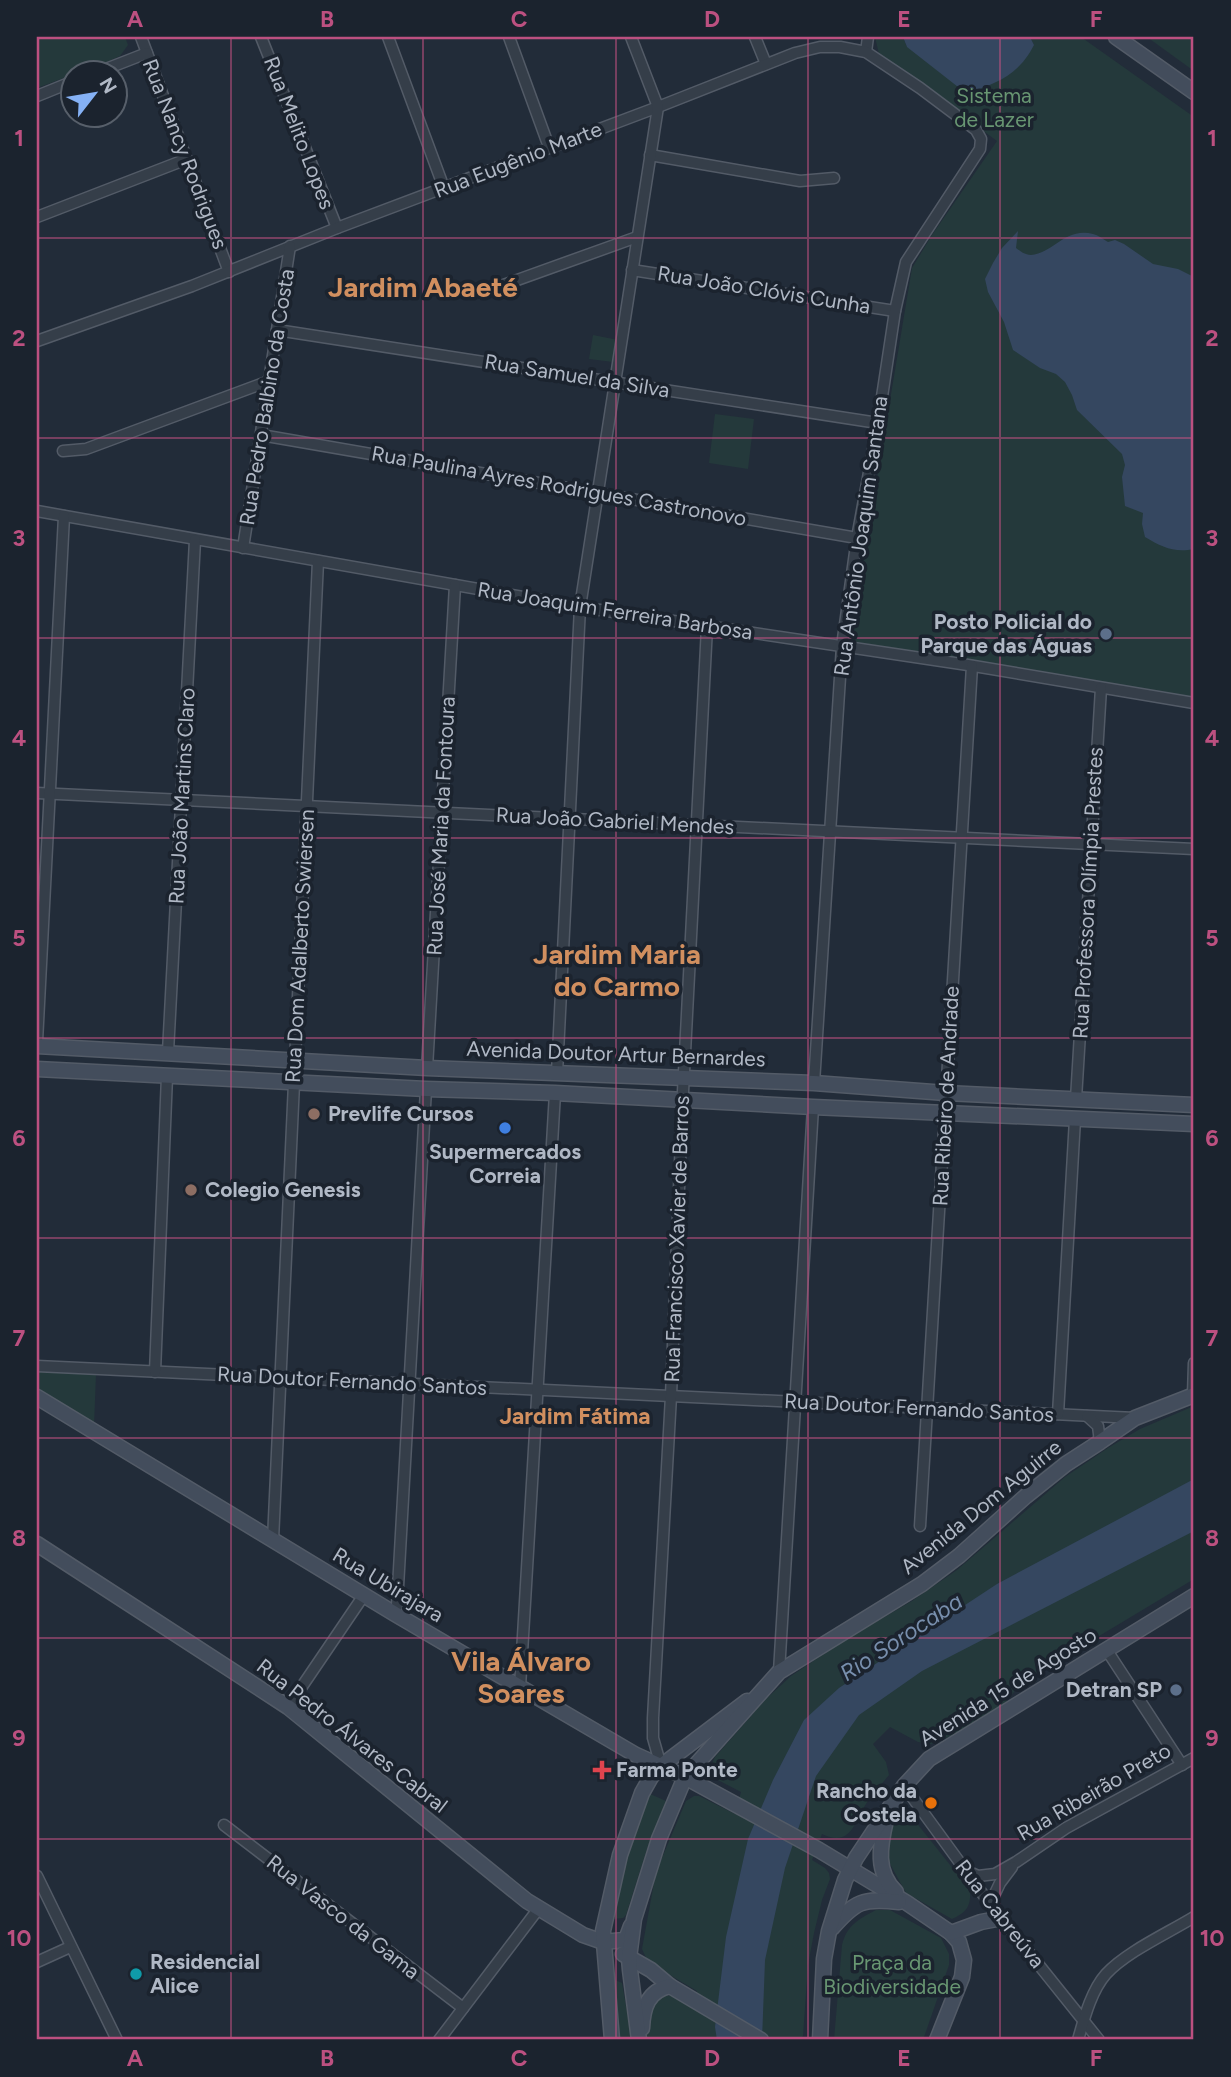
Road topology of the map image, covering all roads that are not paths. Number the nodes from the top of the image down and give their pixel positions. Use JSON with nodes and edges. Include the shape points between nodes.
{"nodes":[{"id":1,"x":141,"y":37,"type":"edge"},
{"id":2,"x":261,"y":37,"type":"edge"},
{"id":3,"x":388,"y":37,"type":"edge"},
{"id":4,"x":509,"y":37,"type":"edge"},
{"id":5,"x":631,"y":37,"type":"edge"},
{"id":6,"x":755,"y":37,"type":"edge"},
{"id":7,"x":868,"y":37,"type":"edge"},
{"id":8,"x":1116,"y":37,"type":"edge"},
{"id":9,"x":866,"y":52,"type":"junction"},
{"id":10,"x":147,"y":53,"type":"junction"},
{"id":11,"x":129,"y":60,"type":"edge"},
{"id":12,"x":766,"y":64,"type":"junction"},
{"id":13,"x":60,"y":87,"type":"edge"},
{"id":14,"x":1194,"y":92,"type":"edge"},
{"id":15,"x":37,"y":96,"type":"edge"},
{"id":16,"x":658,"y":107,"type":"junction"},
{"id":17,"x":981,"y":139,"type":"joint"},
{"id":18,"x":549,"y":147,"type":"junction"},
{"id":19,"x":650,"y":155,"type":"junction"},
{"id":20,"x":187,"y":159,"type":"junction"},
{"id":21,"x":834,"y":178,"type":"dead end"},
{"id":22,"x":444,"y":188,"type":"junction"},
{"id":23,"x":37,"y":217,"type":"edge"},
{"id":24,"x":337,"y":228,"type":"junction"},
{"id":25,"x":637,"y":237,"type":"junction"},
{"id":26,"x":290,"y":246,"type":"junction"},
{"id":27,"x":632,"y":270,"type":"junction"},
{"id":28,"x":229,"y":272,"type":"junction"},
{"id":29,"x":481,"y":293,"type":"dead end"},
{"id":30,"x":895,"y":311,"type":"junction"},
{"id":31,"x":277,"y":330,"type":"junction"},
{"id":32,"x":37,"y":341,"type":"edge"},
{"id":33,"x":269,"y":381,"type":"junction"},
{"id":34,"x":615,"y":382,"type":"junction"},
{"id":35,"x":878,"y":423,"type":"junction"},
{"id":36,"x":261,"y":435,"type":"junction"},
{"id":37,"x":63,"y":451,"type":"dead end"},
{"id":38,"x":598,"y":493,"type":"junction"},
{"id":39,"x":37,"y":511,"type":"edge"},
{"id":40,"x":64,"y":516,"type":"junction"},
{"id":41,"x":857,"y":538,"type":"junction"},
{"id":42,"x":195,"y":540,"type":"junction"},
{"id":43,"x":243,"y":548,"type":"junction"},
{"id":44,"x":318,"y":561,"type":"junction"},
{"id":45,"x":455,"y":585,"type":"junction"},
{"id":46,"x":580,"y":607,"type":"junction"},
{"id":47,"x":707,"y":627,"type":"junction"},
{"id":48,"x":842,"y":646,"type":"junction"},
{"id":49,"x":972,"y":666,"type":"junction"},
{"id":50,"x":1101,"y":688,"type":"junction"},
{"id":51,"x":1194,"y":703,"type":"edge"},
{"id":52,"x":37,"y":793,"type":"edge"},
{"id":53,"x":50,"y":794,"type":"junction"},
{"id":54,"x":181,"y":800,"type":"junction"},
{"id":55,"x":306,"y":806,"type":"junction"},
{"id":56,"x":442,"y":813,"type":"junction"},
{"id":57,"x":570,"y":819,"type":"junction"},
{"id":58,"x":697,"y":825,"type":"junction"},
{"id":59,"x":830,"y":831,"type":"junction"},
{"id":60,"x":961,"y":837,"type":"junction"},
{"id":61,"x":1091,"y":844,"type":"junction"},
{"id":62,"x":1194,"y":849,"type":"edge"},
{"id":63,"x":37,"y":1044,"type":"edge"},
{"id":64,"x":167,"y":1052,"type":"junction"},
{"id":65,"x":295,"y":1060,"type":"junction"},
{"id":66,"x":427,"y":1068,"type":"junction"},
{"id":67,"x":37,"y":1069,"type":"edge"},
{"id":68,"x":558,"y":1073,"type":"junction"},
{"id":69,"x":167,"y":1076,"type":"junction"},
{"id":70,"x":684,"y":1078,"type":"junction"},
{"id":71,"x":294,"y":1082,"type":"junction"},
{"id":72,"x":814,"y":1083,"type":"junction"},
{"id":73,"x":426,"y":1090,"type":"junction"},
{"id":74,"x":555,"y":1093,"type":"junction"},
{"id":75,"x":946,"y":1093,"type":"junction"},
{"id":76,"x":1076,"y":1099,"type":"junction"},
{"id":77,"x":683,"y":1100,"type":"junction"},
{"id":78,"x":1194,"y":1105,"type":"edge"},
{"id":79,"x":813,"y":1108,"type":"junction"},
{"id":80,"x":945,"y":1113,"type":"junction"},
{"id":81,"x":1075,"y":1119,"type":"junction"},
{"id":82,"x":1194,"y":1125,"type":"edge"},
{"id":83,"x":1194,"y":1363,"type":"edge"},
{"id":84,"x":37,"y":1366,"type":"edge"},
{"id":85,"x":155,"y":1372,"type":"junction"},
{"id":86,"x":280,"y":1377,"type":"junction"},
{"id":87,"x":410,"y":1384,"type":"junction"},
{"id":88,"x":538,"y":1390,"type":"junction"},
{"id":89,"x":1194,"y":1395,"type":"edge"},
{"id":90,"x":671,"y":1396,"type":"junction"},
{"id":91,"x":37,"y":1397,"type":"edge"},
{"id":92,"x":795,"y":1402,"type":"junction"},
{"id":93,"x":927,"y":1408,"type":"junction"},
{"id":94,"x":1058,"y":1414,"type":"junction"},
{"id":95,"x":1087,"y":1416,"type":"junction"},
{"id":96,"x":1135,"y":1418,"type":"junction"},
{"id":97,"x":1100,"y":1442,"type":"junction"},
{"id":98,"x":920,"y":1526,"type":"dead end"},
{"id":99,"x":273,"y":1540,"type":"junction"},
{"id":100,"x":37,"y":1544,"type":"edge"},
{"id":101,"x":364,"y":1595,"type":"junction"},
{"id":102,"x":1194,"y":1596,"type":"edge"},
{"id":103,"x":395,"y":1614,"type":"junction"},
{"id":104,"x":1106,"y":1650,"type":"junction"},
{"id":105,"x":779,"y":1672,"type":"junction"},
{"id":106,"x":520,"y":1687,"type":"junction"},
{"id":107,"x":764,"y":1688,"type":"junction"},
{"id":108,"x":288,"y":1707,"type":"junction"},
{"id":109,"x":1194,"y":1758,"type":"edge"},
{"id":110,"x":1182,"y":1765,"type":"junction"},
{"id":111,"x":661,"y":1766,"type":"junction"},
{"id":112,"x":685,"y":1777,"type":"junction"},
{"id":113,"x":904,"y":1786,"type":"junction"},
{"id":114,"x":887,"y":1813,"type":"junction"},
{"id":115,"x":224,"y":1825,"type":"dead end"},
{"id":116,"x":1016,"y":1862,"type":"junction"},
{"id":117,"x":850,"y":1868,"type":"junction"},
{"id":118,"x":965,"y":1870,"type":"junction"},
{"id":119,"x":37,"y":1876,"type":"edge"},
{"id":120,"x":907,"y":1903,"type":"junction"},
{"id":121,"x":990,"y":1904,"type":"junction"},
{"id":122,"x":539,"y":1908,"type":"junction"},
{"id":123,"x":1194,"y":1917,"type":"edge"},
{"id":124,"x":1002,"y":1918,"type":"junction"},
{"id":125,"x":635,"y":1919,"type":"junction"},
{"id":126,"x":829,"y":1931,"type":"junction"},
{"id":127,"x":951,"y":1933,"type":"junction"},
{"id":128,"x":603,"y":1942,"type":"junction"},
{"id":129,"x":71,"y":1947,"type":"junction"},
{"id":130,"x":629,"y":1958,"type":"junction"},
{"id":131,"x":37,"y":1962,"type":"edge"},
{"id":132,"x":674,"y":1988,"type":"junction"},
{"id":133,"x":463,"y":2008,"type":"junction"},
{"id":134,"x":1084,"y":2022,"type":"junction"},
{"id":135,"x":117,"y":2040,"type":"edge"},
{"id":136,"x":439,"y":2040,"type":"edge"},
{"id":137,"x":612,"y":2040,"type":"edge"},
{"id":138,"x":640,"y":2040,"type":"edge"},
{"id":139,"x":761,"y":2040,"type":"edge"},
{"id":140,"x":820,"y":2040,"type":"edge"},
{"id":141,"x":937,"y":2040,"type":"edge"},
{"id":142,"x":1078,"y":2040,"type":"edge"},
{"id":143,"x":1098,"y":2040,"type":"edge"}],
"edges":[{"from":1,"to":10,"type":"street","name":"Rua Nancy Rodrigues"},
{"from":2,"to":24,"type":"street","name":"Rua Melito Lopes"},
{"from":3,"to":22,"type":"street"},
{"from":4,"to":18,"type":"street"},
{"from":5,"to":16,"type":"street"},
{"from":6,"to":12,"type":"street"},
{"from":7,"to":9,"type":"street"},
{"from":8,"to":14,"type":"main road"},
{"from":9,"to":12,"type":"street","name":"Rua Eugênio Marte","via":[[820,47]]},
{"from":9,"to":17,"type":"street","name":"Rua Eugênio Marte","via":[[976,130]]},
{"from":10,"to":11,"type":"street"},
{"from":10,"to":20,"type":"street","name":"Rua Nancy Rodrigues"},
{"from":12,"to":16,"type":"street","name":"Rua Eugênio Marte"},
{"from":13,"to":15,"type":"street"},
{"from":16,"to":18,"type":"street","name":"Rua Eugênio Marte"},
{"from":16,"to":19,"type":"street"},
{"from":17,"to":30,"type":"street","name":"Rua Antônio Joaquim Santana","via":[[980,149],[905,262]]},
{"from":18,"to":22,"type":"street","name":"Rua Eugênio Marte"},
{"from":19,"to":21,"type":"street","via":[[800,181]]},
{"from":19,"to":25,"type":"street"},
{"from":20,"to":23,"type":"street"},
{"from":20,"to":28,"type":"street","name":"Rua Nancy Rodrigues"},
{"from":22,"to":24,"type":"street","name":"Rua Eugênio Marte"},
{"from":24,"to":26,"type":"street","name":"Rua Eugênio Marte"},
{"from":25,"to":27,"type":"street"},
{"from":25,"to":29,"type":"street"},
{"from":26,"to":28,"type":"street","name":"Rua Eugênio Marte"},
{"from":26,"to":31,"type":"street","name":"Rua Pedro Balbino da Costa"},
{"from":27,"to":30,"type":"street","name":"Rua João Clóvis Cunha"},
{"from":27,"to":34,"type":"street"},
{"from":28,"to":32,"type":"street","name":"Rua Eugênio Marte"},
{"from":30,"to":35,"type":"street","name":"Rua Antônio Joaquim Santana"},
{"from":31,"to":33,"type":"street","name":"Rua Pedro Balbino da Costa"},
{"from":31,"to":34,"type":"street","name":"Rua Samuel da Silva"},
{"from":33,"to":36,"type":"street","name":"Rua Pedro Balbino da Costa"},
{"from":33,"to":37,"type":"street","via":[[86,449]]},
{"from":34,"to":35,"type":"street","name":"Rua Samuel da Silva"},
{"from":34,"to":38,"type":"street"},
{"from":35,"to":41,"type":"street","name":"Rua Antônio Joaquim Santana"},
{"from":36,"to":38,"type":"street","name":"Rua Paulina Ayres Rodrigues Castronovo"},
{"from":36,"to":43,"type":"street","name":"Rua Pedro Balbino da Costa"},
{"from":38,"to":41,"type":"street","name":"Rua Paulina Ayres Rodrigues Castronovo"},
{"from":38,"to":46,"type":"street"},
{"from":39,"to":40,"type":"street","name":"Rua Joaquim Ferreira Barbosa"},
{"from":40,"to":42,"type":"street","name":"Rua Joaquim Ferreira Barbosa"},
{"from":40,"to":53,"type":"street"},
{"from":41,"to":48,"type":"street","name":"Rua Antônio Joaquim Santana"},
{"from":42,"to":43,"type":"street","name":"Rua Joaquim Ferreira Barbosa"},
{"from":42,"to":54,"type":"street","name":"Rua João Martins Claro"},
{"from":43,"to":44,"type":"street","name":"Rua Joaquim Ferreira Barbosa"},
{"from":44,"to":45,"type":"street","name":"Rua Joaquim Ferreira Barbosa"},
{"from":44,"to":55,"type":"street","name":"Rua Dom Adalberto Swiersen"},
{"from":45,"to":46,"type":"street","name":"Rua Joaquim Ferreira Barbosa"},
{"from":45,"to":56,"type":"street","name":"Rua José Maria da Fontoura"},
{"from":46,"to":47,"type":"street","name":"Rua Joaquim Ferreira Barbosa"},
{"from":46,"to":57,"type":"street"},
{"from":47,"to":48,"type":"street","name":"Rua Joaquim Ferreira Barbosa"},
{"from":47,"to":58,"type":"street","name":"Rua Francisco Xavier de Barros"},
{"from":48,"to":49,"type":"street","name":"Rua Joaquim Ferreira Barbosa"},
{"from":48,"to":59,"type":"street","name":"Rua Antônio Joaquim Santana"},
{"from":49,"to":50,"type":"street","name":"Rua Joaquim Ferreira Barbosa"},
{"from":49,"to":60,"type":"street","name":"Rua Ribeiro de Andrade"},
{"from":50,"to":51,"type":"street","name":"Rua Joaquim Ferreira Barbosa"},
{"from":50,"to":61,"type":"street","name":"Rua Professora Olímpia Prestes"},
{"from":52,"to":53,"type":"street","name":"Rua João Gabriel Mendes"},
{"from":53,"to":54,"type":"street","name":"Rua João Gabriel Mendes"},
{"from":53,"to":63,"type":"street"},
{"from":54,"to":55,"type":"street","name":"Rua João Gabriel Mendes"},
{"from":54,"to":64,"type":"street","name":"Rua João Martins Claro"},
{"from":55,"to":56,"type":"street","name":"Rua João Gabriel Mendes"},
{"from":55,"to":65,"type":"street","name":"Rua Dom Adalberto Swiersen"},
{"from":56,"to":57,"type":"street","name":"Rua João Gabriel Mendes"},
{"from":56,"to":66,"type":"street","name":"Rua José Maria da Fontoura"},
{"from":57,"to":58,"type":"street","name":"Rua João Gabriel Mendes"},
{"from":57,"to":68,"type":"street"},
{"from":58,"to":59,"type":"street","name":"Rua João Gabriel Mendes"},
{"from":58,"to":70,"type":"street","name":"Rua Francisco Xavier de Barros"},
{"from":59,"to":60,"type":"street","name":"Rua João Gabriel Mendes"},
{"from":59,"to":72,"type":"street","name":"Rua Antônio Joaquim Santana"},
{"from":60,"to":61,"type":"street","name":"Rua João Gabriel Mendes"},
{"from":60,"to":75,"type":"street","name":"Rua Ribeiro de Andrade"},
{"from":61,"to":62,"type":"street","name":"Rua João Gabriel Mendes"},
{"from":61,"to":76,"type":"street","name":"Rua Professora Olímpia Prestes"},
{"from":63,"to":64,"type":"main road","name":"Avenida Doutor Artur Bernardes"},
{"from":64,"to":65,"type":"main road","name":"Avenida Doutor Artur Bernardes"},
{"from":65,"to":66,"type":"main road","name":"Avenida Doutor Artur Bernardes"},
{"from":65,"to":71,"type":"street","name":"Rua Dom Adalberto Swiersen"},
{"from":66,"to":68,"type":"main road","name":"Avenida Doutor Artur Bernardes"},
{"from":67,"to":69,"type":"main road","name":"Avenida Doutor Artur Bernardes"},
{"from":68,"to":70,"type":"main road","name":"Avenida Doutor Artur Bernardes"},
{"from":69,"to":71,"type":"main road","name":"Avenida Doutor Artur Bernardes"},
{"from":69,"to":85,"type":"street"},
{"from":70,"to":72,"type":"main road","name":"Avenida Doutor Artur Bernardes"},
{"from":70,"to":77,"type":"street","name":"Rua Francisco Xavier de Barros"},
{"from":71,"to":73,"type":"main road","name":"Avenida Doutor Artur Bernardes"},
{"from":71,"to":86,"type":"street","name":"Rua Dom Adalberto Swiersen"},
{"from":72,"to":75,"type":"main road","name":"Avenida Doutor Artur Bernardes"},
{"from":73,"to":74,"type":"main road","name":"Avenida Doutor Artur Bernardes"},
{"from":73,"to":87,"type":"street"},
{"from":74,"to":77,"type":"main road","name":"Avenida Doutor Artur Bernardes"},
{"from":74,"to":88,"type":"street"},
{"from":75,"to":76,"type":"main road","name":"Avenida Doutor Artur Bernardes"},
{"from":75,"to":80,"type":"street","name":"Rua Ribeiro de Andrade"},
{"from":76,"to":78,"type":"main road","name":"Avenida Doutor Artur Bernardes"},
{"from":77,"to":79,"type":"main road","name":"Avenida Doutor Artur Bernardes"},
{"from":77,"to":90,"type":"street","name":"Rua Francisco Xavier de Barros"},
{"from":79,"to":80,"type":"main road","name":"Avenida Doutor Artur Bernardes"},
{"from":79,"to":92,"type":"street"},
{"from":80,"to":81,"type":"main road","name":"Avenida Doutor Artur Bernardes"},
{"from":80,"to":93,"type":"street","name":"Rua Ribeiro de Andrade"},
{"from":81,"to":82,"type":"main road","name":"Avenida Doutor Artur Bernardes"},
{"from":81,"to":94,"type":"street"},
{"from":83,"to":89,"type":"street"},
{"from":84,"to":85,"type":"street","name":"Rua Doutor Fernando Santos"},
{"from":85,"to":86,"type":"street","name":"Rua Doutor Fernando Santos"},
{"from":86,"to":87,"type":"street","name":"Rua Doutor Fernando Santos"},
{"from":86,"to":99,"type":"street","name":"Rua Dom Adalberto Swiersen"},
{"from":87,"to":88,"type":"street","name":"Rua Doutor Fernando Santos"},
{"from":87,"to":103,"type":"street"},
{"from":88,"to":90,"type":"street","name":"Rua Doutor Fernando Santos"},
{"from":88,"to":106,"type":"street"},
{"from":89,"to":96,"type":"main road","name":"Avenida Dom Aguirre"},
{"from":90,"to":92,"type":"street","name":"Rua Doutor Fernando Santos"},
{"from":90,"to":111,"type":"street","name":"Rua Francisco Xavier de Barros","via":[[653,1718]]},
{"from":91,"to":99,"type":"main road","name":"Rua Ubirajara"},
{"from":92,"to":93,"type":"street","name":"Rua Doutor Fernando Santos"},
{"from":92,"to":105,"type":"street"},
{"from":93,"to":94,"type":"street","name":"Rua Doutor Fernando Santos"},
{"from":93,"to":98,"type":"street","name":"Rua Ribeiro de Andrade"},
{"from":94,"to":95,"type":"street","name":"Rua Doutor Fernando Santos"},
{"from":95,"to":96,"type":"street","name":"Rua Doutor Fernando Santos"},
{"from":95,"to":97,"type":"street","via":[[1098,1426]]},
{"from":96,"to":97,"type":"main road","name":"Avenida Dom Aguirre"},
{"from":97,"to":105,"type":"main road","name":"Avenida Dom Aguirre","via":[[1066,1464],[922,1584]]},
{"from":99,"to":101,"type":"main road","name":"Rua Ubirajara"},
{"from":100,"to":108,"type":"main road","name":"Rua Pedro Álvares Cabral"},
{"from":101,"to":103,"type":"main road","name":"Rua Ubirajara"},
{"from":101,"to":108,"type":"street"},
{"from":102,"to":104,"type":"main road","name":"Avenida 15 de Agosto"},
{"from":103,"to":106,"type":"main road","name":"Rua Ubirajara"},
{"from":104,"to":110,"type":"street"},
{"from":104,"to":113,"type":"main road","name":"Avenida 15 de Agosto","via":[[929,1759]]},
{"from":105,"to":107,"type":"main road","name":"Avenida Dom Aguirre"},
{"from":106,"to":111,"type":"main road","name":"Rua Ubirajara"},
{"from":107,"to":111,"type":"main road","name":"Avenida Dom Aguirre"},
{"from":107,"to":112,"type":"main road","name":"Avenida Dom Aguirre"},
{"from":108,"to":122,"type":"main road","name":"Rua Pedro Álvares Cabral"},
{"from":109,"to":110,"type":"street","name":"Rua Ribeirão Preto"},
{"from":110,"to":116,"type":"street","name":"Rua Ribeirão Preto","via":[[1066,1828]]},
{"from":111,"to":112,"type":"main road","name":"Rua Ubirajara"},
{"from":111,"to":128,"type":"main road","name":"Avenida Dom Aguirre","via":[[642,1793],[620,1854]]},
{"from":112,"to":117,"type":"main road","name":"Rua Ubirajara"},
{"from":112,"to":125,"type":"main road","name":"Avenida Dom Aguirre","via":[[659,1839]]},
{"from":113,"to":114,"type":"main road","name":"Avenida 15 de Agosto"},
{"from":113,"to":118,"type":"street","name":"Rua Cabreúva"},
{"from":114,"to":117,"type":"main road","name":"Avenida 15 de Agosto"},
{"from":114,"to":120,"type":"main road","via":[[880,1844],[882,1873]]},
{"from":115,"to":133,"type":"street","name":"Rua Vasco da Gama"},
{"from":116,"to":118,"type":"street","name":"Rua Ribeirão Preto","via":[[986,1876]]},
{"from":116,"to":121,"type":"street","name":"Rua Ribeirão Preto"},
{"from":117,"to":120,"type":"main road"},
{"from":117,"to":126,"type":"main road","name":"Avenida 15 de Agosto"},
{"from":118,"to":121,"type":"street","name":"Rua Cabreúva"},
{"from":119,"to":129,"type":"street"},
{"from":120,"to":126,"type":"main road","via":[[866,1900]]},
{"from":120,"to":127,"type":"main road"},
{"from":121,"to":124,"type":"street","name":"Rua Cabreúva"},
{"from":122,"to":128,"type":"main road","name":"Rua Pedro Álvares Cabral"},
{"from":122,"to":133,"type":"street"},
{"from":123,"to":134,"type":"street","via":[[1105,1975]]},
{"from":124,"to":127,"type":"main road"},
{"from":124,"to":134,"type":"street","name":"Rua Cabreúva"},
{"from":125,"to":128,"type":"main road","via":[[624,1940]]},
{"from":125,"to":130,"type":"main road","name":"Avenida Dom Aguirre"},
{"from":126,"to":140,"type":"main road","name":"Avenida 15 de Agosto"},
{"from":127,"to":141,"type":"main road","via":[[964,1961]]},
{"from":128,"to":130,"type":"main road","name":"Rua Pedro Álvares Cabral"},
{"from":128,"to":137,"type":"main road","name":"Avenida Dom Aguirre"},
{"from":129,"to":131,"type":"street"},
{"from":129,"to":135,"type":"street"},
{"from":130,"to":132,"type":"main road","name":"Rua Pedro Álvares Cabral"},
{"from":130,"to":138,"type":"main road","name":"Avenida Dom Aguirre"},
{"from":132,"to":138,"type":"main road","via":[[661,1988],[650,1996]]},
{"from":132,"to":139,"type":"main road","name":"Rua Pedro Álvares Cabral"},
{"from":133,"to":136,"type":"street"},
{"from":134,"to":142,"type":"street"},
{"from":134,"to":143,"type":"street","name":"Rua Cabreúva"}]}
